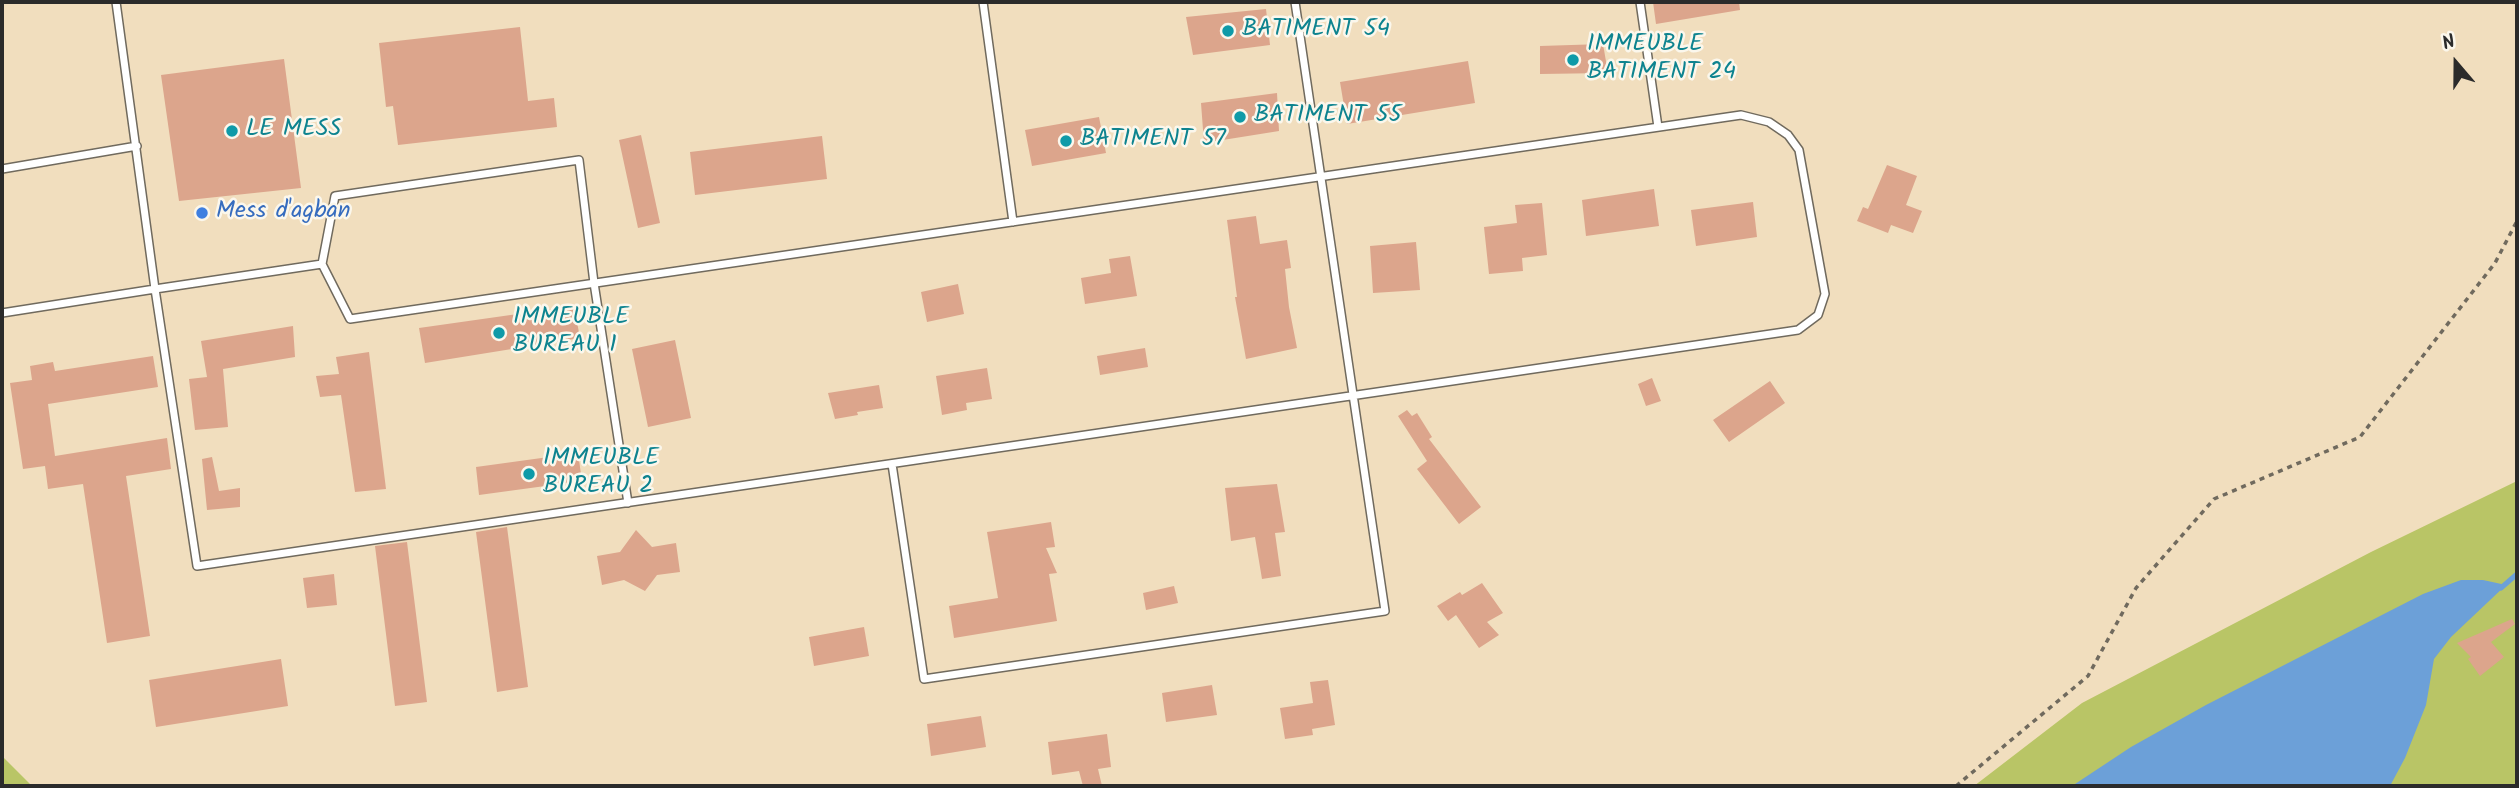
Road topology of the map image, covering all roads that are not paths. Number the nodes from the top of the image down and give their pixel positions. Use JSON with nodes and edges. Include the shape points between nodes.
{"nodes":[{"id":1,"x":116,"y":2,"type":"edge"},
{"id":2,"x":983,"y":2,"type":"edge"},
{"id":3,"x":1295,"y":2,"type":"edge"},
{"id":4,"x":1640,"y":2,"type":"edge"},
{"id":5,"x":1658,"y":127,"type":"junction"},
{"id":6,"x":137,"y":146,"type":"junction"},
{"id":7,"x":2,"y":169,"type":"edge"},
{"id":8,"x":1320,"y":177,"type":"junction"},
{"id":9,"x":1013,"y":222,"type":"junction"},
{"id":10,"x":322,"y":264,"type":"junction"},
{"id":11,"x":594,"y":283,"type":"junction"},
{"id":12,"x":155,"y":289,"type":"junction"},
{"id":13,"x":2,"y":313,"type":"edge"},
{"id":14,"x":1354,"y":396,"type":"junction"},
{"id":15,"x":892,"y":464,"type":"junction"},
{"id":16,"x":628,"y":503,"type":"junction"}],
"edges":[{"from":1,"to":6,"type":"lane"},
{"from":2,"to":9,"type":"lane"},
{"from":3,"to":8,"type":"lane"},
{"from":4,"to":5,"type":"lane"},
{"from":5,"to":8,"type":"lane"},
{"from":5,"to":14,"type":"lane","via":[[1741,115],[1769,122],[1788,135],[1800,150],[1825,294],[1818,315],[1798,330]]},
{"from":6,"to":7,"type":"lane"},
{"from":6,"to":12,"type":"lane"},
{"from":8,"to":9,"type":"lane"},
{"from":8,"to":14,"type":"lane"},
{"from":9,"to":11,"type":"lane"},
{"from":10,"to":11,"type":"lane","via":[[350,319]]},
{"from":10,"to":11,"type":"lane","via":[[335,196],[579,160]]},
{"from":10,"to":12,"type":"lane"},
{"from":11,"to":16,"type":"lane"},
{"from":12,"to":13,"type":"lane"},
{"from":12,"to":16,"type":"lane","via":[[197,566]]},
{"from":14,"to":15,"type":"lane"},
{"from":14,"to":15,"type":"lane","via":[[1385,611],[924,679]]},
{"from":15,"to":16,"type":"lane"}]}
